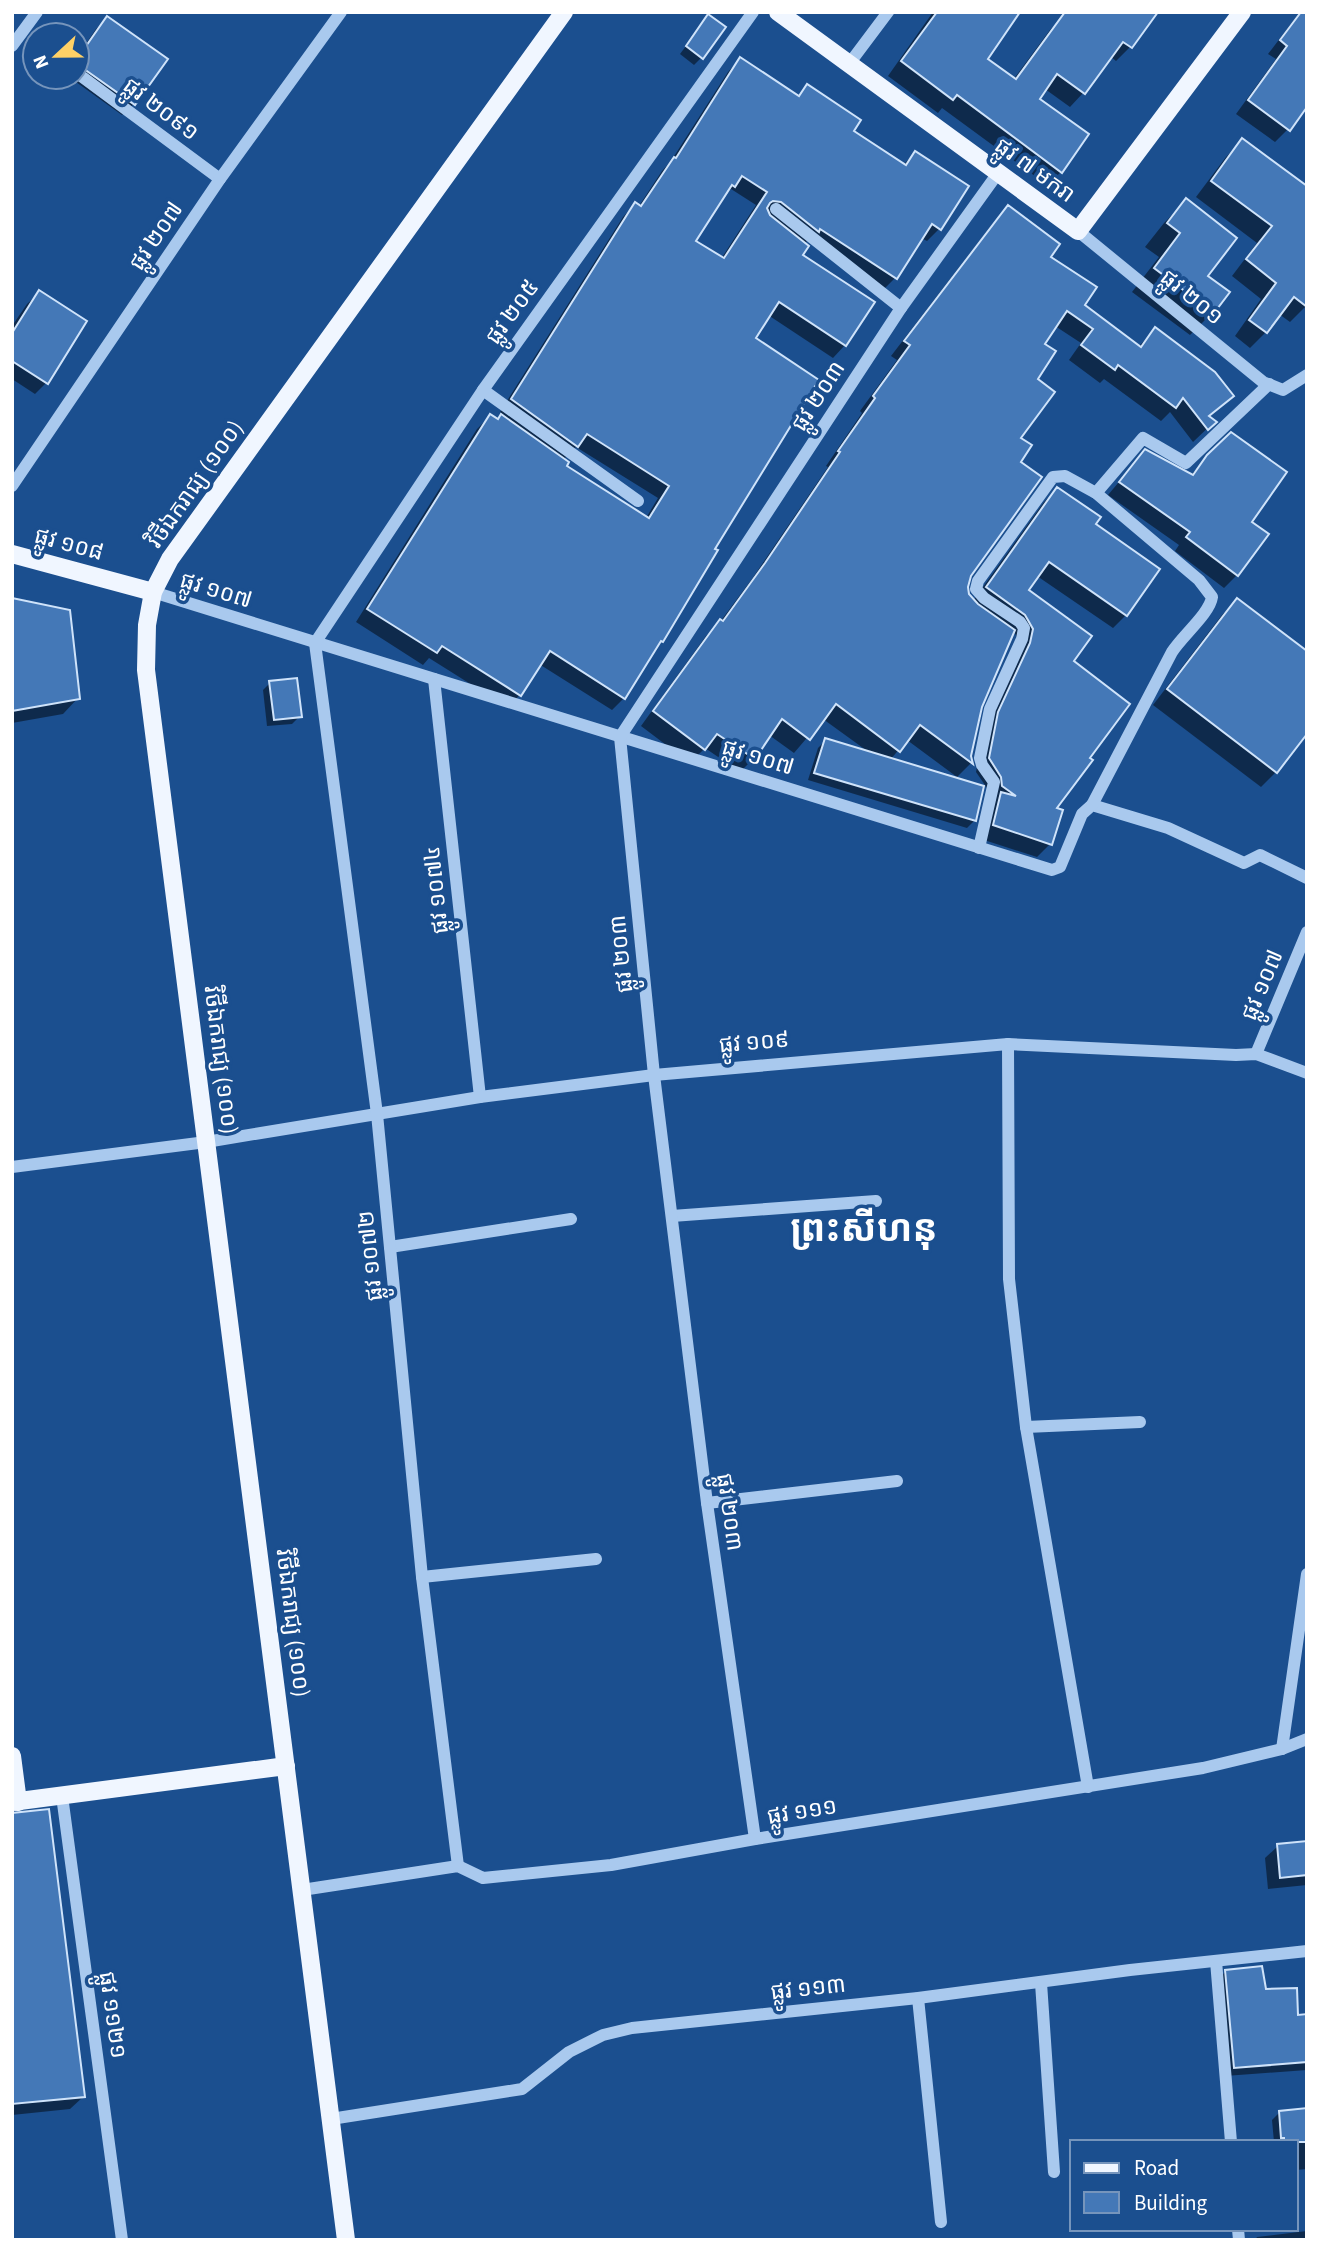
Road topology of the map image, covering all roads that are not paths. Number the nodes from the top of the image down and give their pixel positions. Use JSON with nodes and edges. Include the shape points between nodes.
{"nodes":[{"id":1,"x":341,"y":12,"type":"edge"},
{"id":2,"x":564,"y":12,"type":"edge"},
{"id":3,"x":753,"y":12,"type":"edge"},
{"id":4,"x":778,"y":12,"type":"edge"},
{"id":5,"x":888,"y":12,"type":"edge"},
{"id":6,"x":1242,"y":12,"type":"edge"},
{"id":7,"x":849,"y":64,"type":"junction"},
{"id":8,"x":91,"y":83,"type":"edge"},
{"id":9,"x":998,"y":173,"type":"junction"},
{"id":10,"x":220,"y":180,"type":"junction"},
{"id":11,"x":776,"y":209,"type":"dead end"},
{"id":12,"x":1078,"y":231,"type":"junction"},
{"id":13,"x":901,"y":308,"type":"junction"},
{"id":14,"x":1307,"y":375,"type":"edge"},
{"id":15,"x":1269,"y":384,"type":"junction"},
{"id":16,"x":482,"y":390,"type":"junction"},
{"id":17,"x":12,"y":486,"type":"edge"},
{"id":18,"x":1096,"y":493,"type":"junction"},
{"id":19,"x":639,"y":501,"type":"dead end"},
{"id":20,"x":12,"y":554,"type":"edge"},
{"id":21,"x":153,"y":592,"type":"junction"},
{"id":22,"x":315,"y":643,"type":"junction"},
{"id":23,"x":434,"y":679,"type":"junction"},
{"id":24,"x":620,"y":737,"type":"junction"},
{"id":25,"x":1092,"y":805,"type":"junction"},
{"id":26,"x":979,"y":848,"type":"junction"},
{"id":27,"x":1307,"y":878,"type":"edge"},
{"id":28,"x":1307,"y":932,"type":"edge"},
{"id":29,"x":1007,"y":1044,"type":"junction"},
{"id":30,"x":1256,"y":1054,"type":"junction"},
{"id":31,"x":1307,"y":1073,"type":"edge"},
{"id":32,"x":654,"y":1075,"type":"junction"},
{"id":33,"x":480,"y":1097,"type":"junction"},
{"id":34,"x":377,"y":1114,"type":"junction"},
{"id":35,"x":206,"y":1142,"type":"junction"},
{"id":36,"x":12,"y":1167,"type":"edge"},
{"id":37,"x":876,"y":1201,"type":"dead end"},
{"id":38,"x":671,"y":1216,"type":"junction"},
{"id":39,"x":571,"y":1219,"type":"dead end"},
{"id":40,"x":390,"y":1247,"type":"junction"},
{"id":41,"x":1140,"y":1422,"type":"dead end"},
{"id":42,"x":1026,"y":1427,"type":"junction"},
{"id":43,"x":897,"y":1481,"type":"dead end"},
{"id":44,"x":707,"y":1503,"type":"junction"},
{"id":45,"x":596,"y":1559,"type":"dead end"},
{"id":46,"x":1307,"y":1574,"type":"edge"},
{"id":47,"x":422,"y":1577,"type":"junction"},
{"id":48,"x":1307,"y":1739,"type":"edge"},
{"id":49,"x":1282,"y":1749,"type":"junction"},
{"id":50,"x":12,"y":1756,"type":"edge"},
{"id":51,"x":286,"y":1766,"type":"junction"},
{"id":52,"x":1088,"y":1787,"type":"junction"},
{"id":53,"x":62,"y":1796,"type":"junction"},
{"id":54,"x":15,"y":1802,"type":"edge"},
{"id":55,"x":755,"y":1839,"type":"junction"},
{"id":56,"x":458,"y":1866,"type":"junction"},
{"id":57,"x":302,"y":1890,"type":"junction"},
{"id":58,"x":1307,"y":1951,"type":"edge"},
{"id":59,"x":1216,"y":1961,"type":"junction"},
{"id":60,"x":1041,"y":1983,"type":"junction"},
{"id":61,"x":918,"y":1998,"type":"junction"},
{"id":62,"x":331,"y":2119,"type":"junction"},
{"id":63,"x":1231,"y":2140,"type":"edge"},
{"id":64,"x":1054,"y":2172,"type":"dead end"},
{"id":65,"x":941,"y":2222,"type":"dead end"},
{"id":66,"x":122,"y":2240,"type":"edge"},
{"id":67,"x":346,"y":2240,"type":"edge"}],
"edges":[{"from":1,"to":10,"type":"street","name":"ផ្លូវ ២០៧"},
{"from":2,"to":21,"type":"main road","name":"វិថីឯករាជ្យ (១០០)","via":[[170,559]]},
{"from":3,"to":16,"type":"street","name":"ផ្លូវ ២០៥"},
{"from":4,"to":7,"type":"main road","name":"ផ្លូវ ៧ មករា"},
{"from":5,"to":7,"type":"street"},
{"from":6,"to":12,"type":"main road","name":"ផ្លូវ ៧ មករា"},
{"from":7,"to":9,"type":"main road","name":"ផ្លូវ ៧ មករា"},
{"from":8,"to":10,"type":"street","name":"ផ្លូវ ២០៩១"},
{"from":9,"to":12,"type":"main road","name":"ផ្លូវ ៧ មករា"},
{"from":9,"to":13,"type":"street","name":"ផ្លូវ ២០៣"},
{"from":10,"to":17,"type":"street","name":"ផ្លូវ ២០៧"},
{"from":11,"to":13,"type":"street"},
{"from":12,"to":15,"type":"street","name":"ផ្លូវ ២០១"},
{"from":13,"to":24,"type":"street","name":"ផ្លូវ ២០៣"},
{"from":14,"to":15,"type":"street","name":"ផ្លូវ ២០១","via":[[1283,390]]},
{"from":15,"to":18,"type":"street","via":[[1186,463],[1143,438]]},
{"from":16,"to":19,"type":"street"},
{"from":16,"to":22,"type":"street","name":"ផ្លូវ ២០៥"},
{"from":18,"to":25,"type":"street","via":[[1199,580],[1212,597],[1211,606],[1172,652]]},
{"from":18,"to":26,"type":"street","via":[[1065,476],[1053,477],[978,580],[976,589],[984,598],[1024,628],[990,709],[980,758],[994,782]]},
{"from":20,"to":21,"type":"main road","name":"ផ្លូវ ១០៨"},
{"from":21,"to":22,"type":"street","name":"ផ្លូវ ១០៧"},
{"from":21,"to":35,"type":"main road","name":"វិថីឯករាជ្យ (១០០)","via":[[146,670]]},
{"from":22,"to":23,"type":"street","name":"ផ្លូវ ១០៧"},
{"from":22,"to":34,"type":"street","name":"ផ្លូវ ១០៧២"},
{"from":23,"to":24,"type":"street","name":"ផ្លូវ ១០៧"},
{"from":23,"to":33,"type":"street","name":"ផ្លូវ ១០៧៤"},
{"from":24,"to":26,"type":"street","name":"ផ្លូវ ១០៧"},
{"from":24,"to":32,"type":"street","name":"ផ្លូវ ២០៣"},
{"from":25,"to":26,"type":"street","name":"ផ្លូវ ១០៧","via":[[1082,814],[1057,869]]},
{"from":25,"to":27,"type":"street","via":[[1168,828],[1244,863],[1260,855]]},
{"from":28,"to":30,"type":"street","name":"ផ្លូវ ១០៧"},
{"from":29,"to":30,"type":"street","name":"ផ្លូវ ១០៩"},
{"from":29,"to":32,"type":"street","name":"ផ្លូវ ១០៩"},
{"from":29,"to":42,"type":"street","via":[[1009,1279]]},
{"from":30,"to":31,"type":"street","name":"ផ្លូវ ១០៩"},
{"from":32,"to":33,"type":"street","name":"ផ្លូវ ១០៩"},
{"from":32,"to":38,"type":"street","name":"ផ្លូវ ២០៣"},
{"from":33,"to":34,"type":"street","name":"ផ្លូវ ១០៩"},
{"from":34,"to":35,"type":"street","name":"ផ្លូវ ១០៩"},
{"from":34,"to":40,"type":"street","name":"ផ្លូវ ១០៧២"},
{"from":35,"to":36,"type":"street","name":"ផ្លូវ ១០៩"},
{"from":35,"to":51,"type":"main road","name":"វិថីឯករាជ្យ (១០០)"},
{"from":37,"to":38,"type":"street"},
{"from":38,"to":44,"type":"street","name":"ផ្លូវ ២០៣"},
{"from":39,"to":40,"type":"street"},
{"from":40,"to":47,"type":"street","name":"ផ្លូវ ១០៧២"},
{"from":41,"to":42,"type":"street"},
{"from":42,"to":52,"type":"street"},
{"from":43,"to":44,"type":"street"},
{"from":44,"to":55,"type":"street","name":"ផ្លូវ ២០៣"},
{"from":45,"to":47,"type":"street"},
{"from":46,"to":49,"type":"street"},
{"from":47,"to":56,"type":"street","name":"ផ្លូវ ១០៧២"},
{"from":48,"to":49,"type":"street","name":"ផ្លូវ ១១១"},
{"from":49,"to":52,"type":"street","name":"ផ្លូវ ១១១"},
{"from":50,"to":54,"type":"main road"},
{"from":51,"to":53,"type":"main road"},
{"from":51,"to":57,"type":"main road","name":"វិថីឯករាជ្យ (១០០)"},
{"from":52,"to":55,"type":"street","name":"ផ្លូវ ១១១"},
{"from":53,"to":54,"type":"main road"},
{"from":53,"to":66,"type":"street","name":"ផ្លូវ ១១២១"},
{"from":55,"to":56,"type":"street","name":"ផ្លូវ ១១១","via":[[611,1865],[483,1878]]},
{"from":56,"to":57,"type":"street","name":"ផ្លូវ ១១១"},
{"from":57,"to":62,"type":"main road","name":"វិថីឯករាជ្យ (១០០)"},
{"from":58,"to":59,"type":"street","name":"ផ្លូវ ១១៣"},
{"from":59,"to":60,"type":"street","name":"ផ្លូវ ១១៣"},
{"from":59,"to":63,"type":"street"},
{"from":60,"to":61,"type":"street","name":"ផ្លូវ ១១៣"},
{"from":60,"to":64,"type":"street"},
{"from":61,"to":62,"type":"street","name":"ផ្លូវ ១១៣","via":[[632,2028],[603,2035],[569,2052],[522,2089]]},
{"from":61,"to":65,"type":"street"},
{"from":62,"to":67,"type":"main road","name":"វិថីឯករាជ្យ (១០០)"}]}
